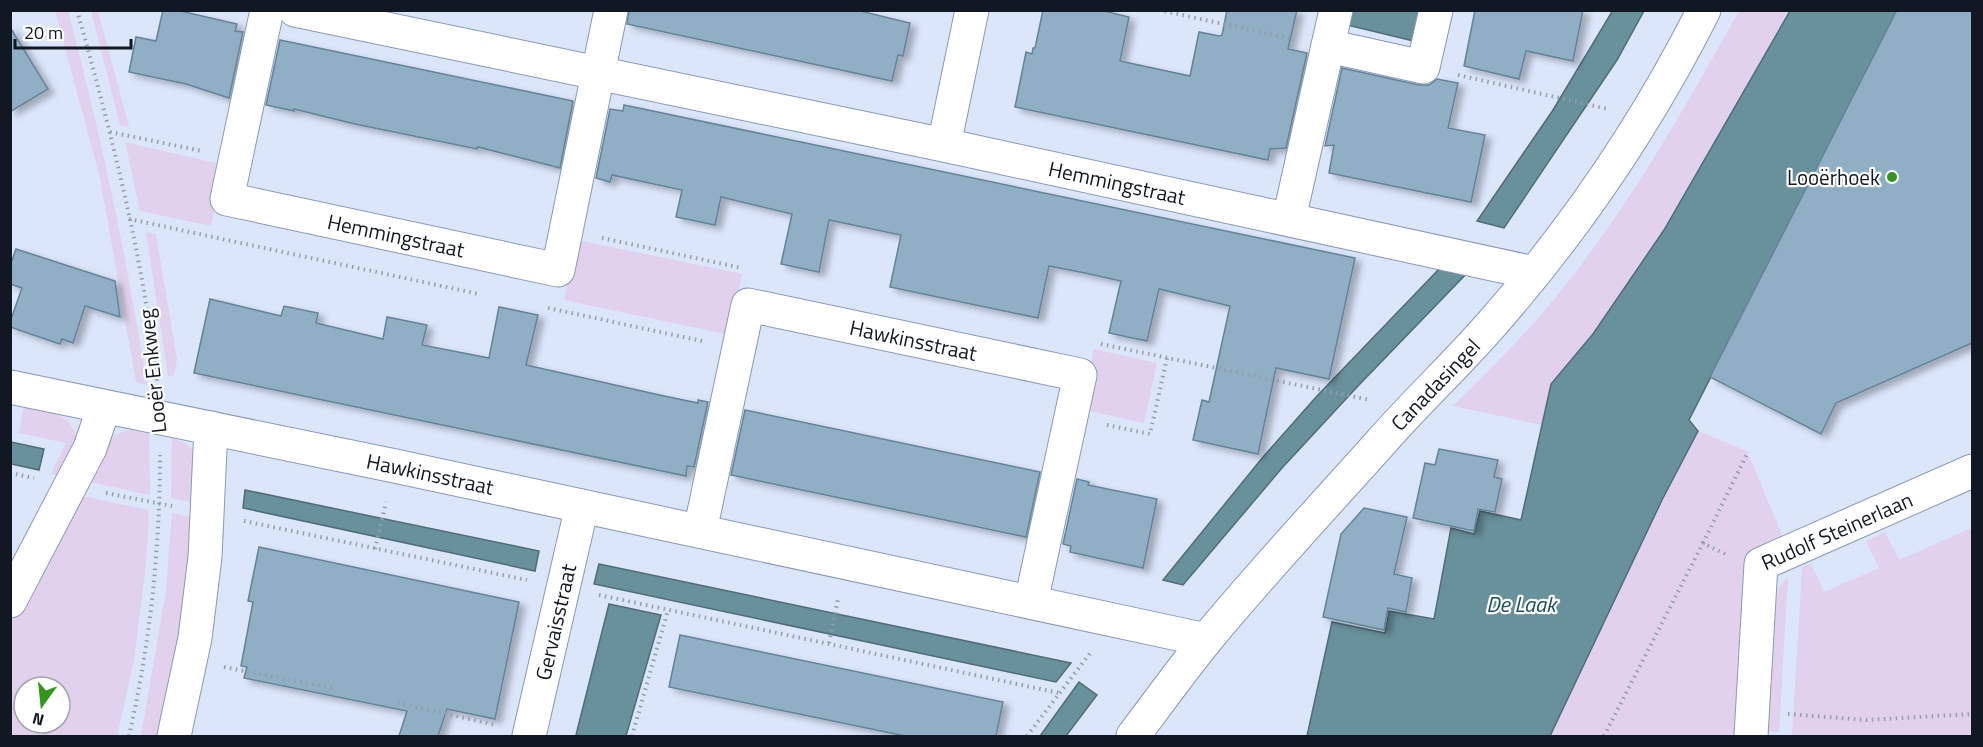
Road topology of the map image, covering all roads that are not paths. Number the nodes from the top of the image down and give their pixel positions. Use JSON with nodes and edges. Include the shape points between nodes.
{"nodes":[{"id":1,"x":267,"y":10,"type":"edge"},
{"id":2,"x":295,"y":10,"type":"edge"},
{"id":3,"x":611,"y":10,"type":"edge"},
{"id":4,"x":972,"y":10,"type":"edge"},
{"id":5,"x":1336,"y":10,"type":"edge"},
{"id":6,"x":1436,"y":10,"type":"edge"},
{"id":7,"x":1704,"y":10,"type":"edge"},
{"id":8,"x":1328,"y":46,"type":"junction"},
{"id":9,"x":598,"y":74,"type":"junction"},
{"id":10,"x":945,"y":145,"type":"junction"},
{"id":11,"x":1289,"y":219,"type":"junction"},
{"id":12,"x":1534,"y":273,"type":"junction"},
{"id":13,"x":10,"y":387,"type":"edge"},
{"id":14,"x":104,"y":407,"type":"junction"},
{"id":15,"x":212,"y":428,"type":"junction"},
{"id":16,"x":1972,"y":471,"type":"edge"},
{"id":17,"x":582,"y":506,"type":"junction"},
{"id":18,"x":700,"y":531,"type":"junction"},
{"id":19,"x":10,"y":601,"type":"edge"},
{"id":20,"x":1031,"y":602,"type":"junction"},
{"id":21,"x":1206,"y":640,"type":"junction"},
{"id":22,"x":530,"y":734,"type":"edge"},
{"id":23,"x":174,"y":736,"type":"edge"},
{"id":24,"x":1133,"y":736,"type":"edge"},
{"id":25,"x":1752,"y":736,"type":"edge"}],
"edges":[{"from":1,"to":9,"type":"street","name":"Hemmingstraat","via":[[227,199],[558,270]]},
{"from":2,"to":9,"type":"street","name":"Hemmingstraat"},
{"from":3,"to":9,"type":"street","name":"Hemmingstraat"},
{"from":4,"to":10,"type":"street"},
{"from":5,"to":8,"type":"street"},
{"from":6,"to":8,"type":"street","via":[[1423,68]]},
{"from":7,"to":12,"type":"street","name":"Canadasingel","via":[[1639,126],[1592,198]]},
{"from":8,"to":11,"type":"street"},
{"from":9,"to":10,"type":"street","name":"Hemmingstraat"},
{"from":10,"to":11,"type":"street","name":"Hemmingstraat"},
{"from":11,"to":12,"type":"street","name":"Hemmingstraat"},
{"from":12,"to":21,"type":"street","name":"Canadasingel"},
{"from":13,"to":14,"type":"street","name":"Hawkinsstraat"},
{"from":14,"to":15,"type":"street","name":"Hawkinsstraat"},
{"from":14,"to":19,"type":"street","via":[[90,448]]},
{"from":15,"to":17,"type":"street","name":"Hawkinsstraat"},
{"from":15,"to":23,"type":"street","via":[[206,557],[191,660]]},
{"from":16,"to":25,"type":"street","name":"Rudolf Steinerlaan","via":[[1761,564]]},
{"from":17,"to":18,"type":"street","name":"Hawkinsstraat"},
{"from":17,"to":22,"type":"street","name":"Gervaisstraat"},
{"from":18,"to":20,"type":"street","name":"Hawkinsstraat"},
{"from":18,"to":20,"type":"street","name":"Hawkinsstraat","via":[[748,305],[1080,375]]},
{"from":20,"to":21,"type":"street","name":"Hawkinsstraat"},
{"from":21,"to":24,"type":"street","name":"Canadasingel"}]}
